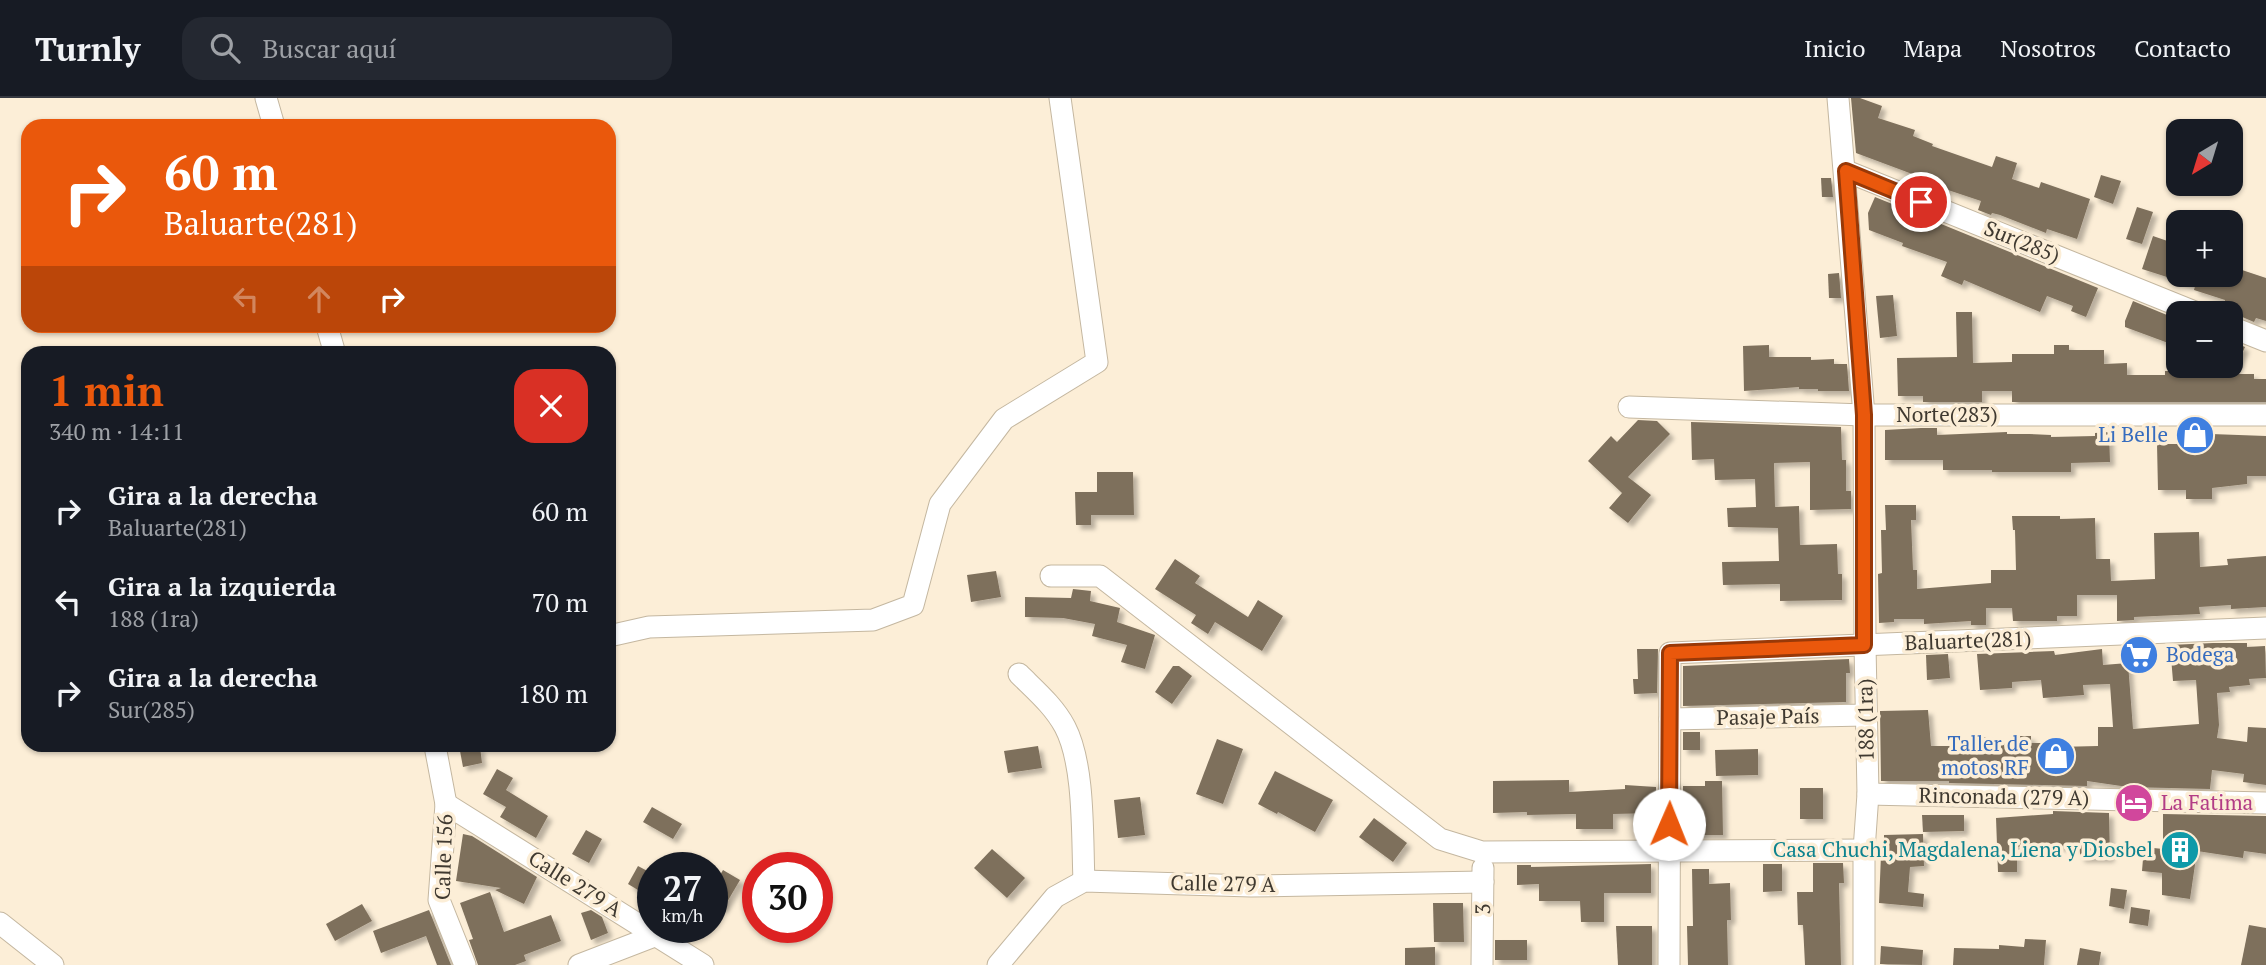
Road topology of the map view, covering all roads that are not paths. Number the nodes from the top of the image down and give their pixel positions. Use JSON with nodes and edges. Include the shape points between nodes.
{"nodes":[{"id":1,"x":266,"y":98,"type":"edge"},
{"id":2,"x":1060,"y":98,"type":"edge"},
{"id":3,"x":1838,"y":98,"type":"edge"},
{"id":4,"x":272,"y":119,"type":"edge"},
{"id":5,"x":1846,"y":171,"type":"junction"},
{"id":6,"x":2167,"y":301,"type":"edge"},
{"id":7,"x":2243,"y":332,"type":"edge"},
{"id":8,"x":2266,"y":341,"type":"edge"},
{"id":9,"x":1629,"y":407,"type":"dead end"},
{"id":10,"x":1864,"y":415,"type":"junction"},
{"id":11,"x":2266,"y":415,"type":"edge"},
{"id":12,"x":1051,"y":576,"type":"dead end"},
{"id":13,"x":2266,"y":628,"type":"edge"},
{"id":14,"x":616,"y":634,"type":"edge"},
{"id":15,"x":1864,"y":645,"type":"junction"},
{"id":16,"x":1019,"y":674,"type":"dead end"},
{"id":17,"x":1866,"y":715,"type":"junction"},
{"id":18,"x":1670,"y":719,"type":"junction"},
{"id":19,"x":436,"y":752,"type":"edge"},
{"id":20,"x":1867,"y":794,"type":"junction"},
{"id":21,"x":2266,"y":803,"type":"edge"},
{"id":22,"x":446,"y":804,"type":"junction"},
{"id":23,"x":1864,"y":850,"type":"junction"},
{"id":24,"x":1668,"y":851,"type":"junction"},
{"id":25,"x":1482,"y":852,"type":"junction"},
{"id":26,"x":1084,"y":881,"type":"junction"},
{"id":27,"x":1483,"y":882,"type":"junction"},
{"id":28,"x":0,"y":923,"type":"edge"},
{"id":29,"x":637,"y":923,"type":"edge"},
{"id":30,"x":637,"y":943,"type":"edge"},
{"id":31,"x":669,"y":943,"type":"edge"},
{"id":32,"x":53,"y":965,"type":"edge"},
{"id":33,"x":465,"y":965,"type":"edge"},
{"id":34,"x":579,"y":965,"type":"edge"},
{"id":35,"x":703,"y":965,"type":"edge"},
{"id":36,"x":998,"y":965,"type":"edge"},
{"id":37,"x":1482,"y":965,"type":"edge"},
{"id":38,"x":1669,"y":965,"type":"edge"},
{"id":39,"x":1864,"y":965,"type":"edge"}],
"edges":[{"from":1,"to":4,"type":"street"},
{"from":2,"to":14,"type":"street","via":[[1097,362],[1004,419],[940,503],[913,605],[873,620],[649,627]]},
{"from":3,"to":5,"type":"street","name":"188 (1ra)"},
{"from":5,"to":6,"type":"street","name":"Sur(285)"},
{"from":5,"to":10,"type":"street","name":"188 (1ra)"},
{"from":7,"to":8,"type":"street"},
{"from":9,"to":10,"type":"street","name":"Norte(283)"},
{"from":10,"to":11,"type":"street","name":"Norte(283)"},
{"from":10,"to":15,"type":"street","name":"188 (1ra)"},
{"from":12,"to":25,"type":"street","via":[[1100,576],[1440,839]]},
{"from":13,"to":15,"type":"street","name":"Baluarte(281)"},
{"from":15,"to":17,"type":"street","name":"188 (1ra)"},
{"from":15,"to":18,"type":"street","name":"Baluarte(281)","via":[[1670,653]]},
{"from":16,"to":26,"type":"street","via":[[1065,726],[1075,751]]},
{"from":17,"to":18,"type":"street","name":"Pasaje País"},
{"from":17,"to":20,"type":"street","name":"188 (1ra)"},
{"from":18,"to":24,"type":"street"},
{"from":19,"to":22,"type":"street","name":"Calle 156"},
{"from":20,"to":21,"type":"street","name":"Rinconada (279 A)"},
{"from":20,"to":23,"type":"street","name":"188 (1ra)"},
{"from":22,"to":29,"type":"street","name":"Calle 279 A"},
{"from":22,"to":33,"type":"street","name":"Calle 156","via":[[439,900]]},
{"from":23,"to":24,"type":"street"},
{"from":23,"to":39,"type":"street","name":"188 (1ra)"},
{"from":24,"to":25,"type":"street"},
{"from":24,"to":38,"type":"street"},
{"from":25,"to":27,"type":"street","name":"3"},
{"from":26,"to":27,"type":"street","name":"Calle 279 A","via":[[1251,886]]},
{"from":26,"to":36,"type":"street","via":[[1055,897]]},
{"from":27,"to":37,"type":"street","name":"3"},
{"from":28,"to":32,"type":"street"},
{"from":30,"to":34,"type":"street"},
{"from":31,"to":35,"type":"street","name":"Calle 279 A"}]}
